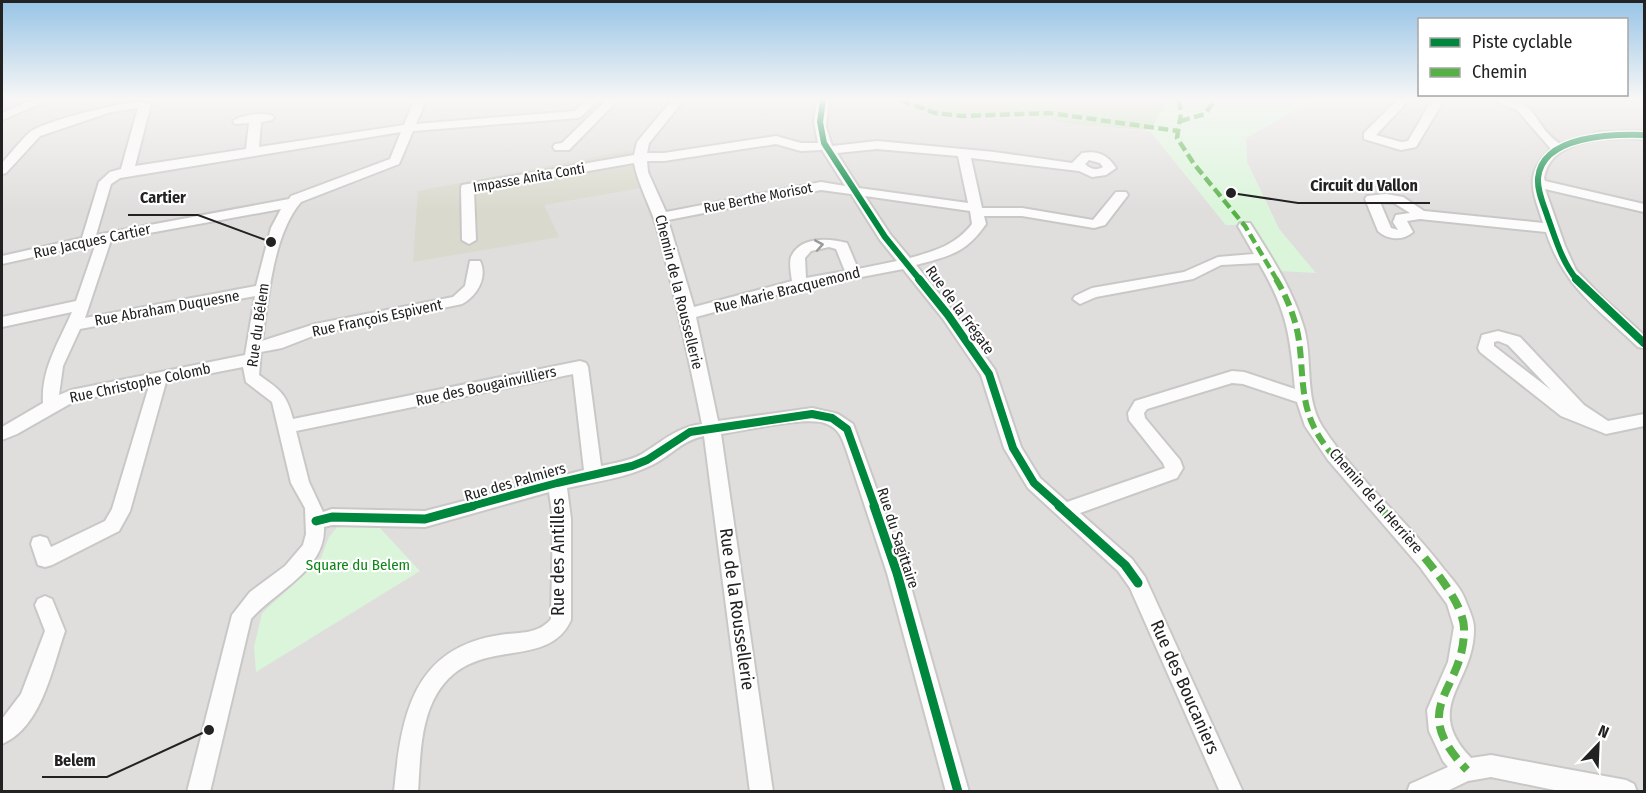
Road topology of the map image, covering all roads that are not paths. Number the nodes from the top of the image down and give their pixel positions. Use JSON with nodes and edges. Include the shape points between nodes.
{"nodes":[{"id":1,"x":32,"y":137,"type":"edge"},
{"id":2,"x":136,"y":137,"type":"edge"},
{"id":3,"x":253,"y":137,"type":"edge"},
{"id":4,"x":347,"y":137,"type":"edge"},
{"id":5,"x":404,"y":137,"type":"edge"},
{"id":6,"x":575,"y":137,"type":"edge"},
{"id":7,"x":647,"y":137,"type":"edge"},
{"id":8,"x":822,"y":137,"type":"edge"},
{"id":9,"x":1371,"y":137,"type":"edge"},
{"id":10,"x":1416,"y":137,"type":"edge"},
{"id":11,"x":1544,"y":137,"type":"edge"},
{"id":12,"x":1594,"y":137,"type":"edge"},
{"id":13,"x":559,"y":147,"type":"dead end"},
{"id":14,"x":827,"y":148,"type":"junction"},
{"id":15,"x":1559,"y":149,"type":"junction"},
{"id":16,"x":252,"y":151,"type":"junction"},
{"id":17,"x":964,"y":153,"type":"junction"},
{"id":18,"x":640,"y":158,"type":"junction"},
{"id":19,"x":1082,"y":168,"type":"dead end"},
{"id":20,"x":2,"y":170,"type":"edge"},
{"id":21,"x":127,"y":171,"type":"junction"},
{"id":22,"x":1538,"y":183,"type":"junction"},
{"id":23,"x":855,"y":191,"type":"junction"},
{"id":24,"x":1121,"y":195,"type":"dead end"},
{"id":25,"x":290,"y":203,"type":"junction"},
{"id":26,"x":1644,"y":208,"type":"edge"},
{"id":27,"x":975,"y":210,"type":"junction"},
{"id":28,"x":1420,"y":215,"type":"dead end"},
{"id":29,"x":662,"y":217,"type":"junction"},
{"id":30,"x":1245,"y":226,"type":"dead end"},
{"id":31,"x":1552,"y":228,"type":"junction"},
{"id":32,"x":105,"y":237,"type":"junction"},
{"id":33,"x":88,"y":240,"type":"junction"},
{"id":34,"x":469,"y":240,"type":"dead end"},
{"id":35,"x":1262,"y":258,"type":"junction"},
{"id":36,"x":2,"y":260,"type":"edge"},
{"id":37,"x":908,"y":263,"type":"junction"},
{"id":38,"x":475,"y":264,"type":"dead end"},
{"id":39,"x":853,"y":273,"type":"junction"},
{"id":40,"x":799,"y":284,"type":"junction"},
{"id":41,"x":261,"y":290,"type":"junction"},
{"id":42,"x":1080,"y":299,"type":"dead end"},
{"id":43,"x":82,"y":305,"type":"junction"},
{"id":44,"x":688,"y":314,"type":"junction"},
{"id":45,"x":2,"y":322,"type":"edge"},
{"id":46,"x":73,"y":325,"type":"junction"},
{"id":47,"x":1644,"y":343,"type":"edge"},
{"id":48,"x":253,"y":353,"type":"junction"},
{"id":49,"x":159,"y":378,"type":"junction"},
{"id":50,"x":1304,"y":398,"type":"junction"},
{"id":51,"x":51,"y":404,"type":"junction"},
{"id":52,"x":1644,"y":420,"type":"edge"},
{"id":53,"x":286,"y":427,"type":"junction"},
{"id":54,"x":711,"y":427,"type":"junction"},
{"id":55,"x":1606,"y":428,"type":"junction"},
{"id":56,"x":2,"y":434,"type":"edge"},
{"id":57,"x":593,"y":475,"type":"junction"},
{"id":58,"x":557,"y":483,"type":"junction"},
{"id":59,"x":1063,"y":511,"type":"junction"},
{"id":60,"x":316,"y":521,"type":"junction"},
{"id":61,"x":40,"y":544,"type":"dead end"},
{"id":62,"x":1138,"y":583,"type":"joint"},
{"id":63,"x":45,"y":605,"type":"dead end"},
{"id":64,"x":2,"y":733,"type":"edge"},
{"id":65,"x":1467,"y":770,"type":"junction"},
{"id":66,"x":198,"y":792,"type":"edge"},
{"id":67,"x":406,"y":792,"type":"edge"},
{"id":68,"x":762,"y":792,"type":"edge"},
{"id":69,"x":958,"y":792,"type":"edge"},
{"id":70,"x":1232,"y":792,"type":"edge"},
{"id":71,"x":1418,"y":792,"type":"edge"},
{"id":72,"x":1626,"y":792,"type":"edge"}],
"edges":[{"from":1,"to":20,"type":"street"},
{"from":2,"to":21,"type":"street"},
{"from":3,"to":16,"type":"street"},
{"from":4,"to":16,"type":"street"},
{"from":5,"to":25,"type":"street","via":[[395,161]]},
{"from":6,"to":13,"type":"street","via":[[565,147]]},
{"from":7,"to":18,"type":"street"},
{"from":8,"to":14,"type":"street","name":"Rue de la Frégate"},
{"from":9,"to":10,"type":"street","via":[[1401,146],[1412,144]]},
{"from":11,"to":15,"type":"street"},
{"from":12,"to":15,"type":"street"},
{"from":14,"to":17,"type":"street","via":[[877,145]]},
{"from":14,"to":18,"type":"street","via":[[801,147],[776,140]]},
{"from":14,"to":23,"type":"street","name":"Rue de la Frégate"},
{"from":15,"to":22,"type":"street","via":[[1546,159]]},
{"from":16,"to":21,"type":"street"},
{"from":17,"to":19,"type":"street"},
{"from":17,"to":27,"type":"street","name":"Rue Marie Bracquemond"},
{"from":18,"to":29,"type":"street","name":"Chemin de la Roussellerie","via":[[642,172]]},
{"from":18,"to":34,"type":"street","name":"Impasse Anita Conti","via":[[467,188]]},
{"from":21,"to":33,"type":"street","via":[[105,182]]},
{"from":22,"to":26,"type":"street"},
{"from":22,"to":31,"type":"street"},
{"from":23,"to":27,"type":"street","name":"Rue Berthe Morisot"},
{"from":23,"to":29,"type":"street","name":"Rue Berthe Morisot","via":[[821,186]]},
{"from":23,"to":37,"type":"street","name":"Rue de la Frégate","via":[[885,237]]},
{"from":24,"to":27,"type":"street","name":"Rue Berthe Morisot","via":[[1100,222],[1094,224],[1022,212]]},
{"from":25,"to":32,"type":"street","name":"Rue Jacques Cartier"},
{"from":25,"to":41,"type":"street","name":"Rue du Bélem","via":[[283,214]]},
{"from":27,"to":37,"type":"street","name":"Rue Marie Bracquemond","via":[[978,224],[967,240],[945,253]]},
{"from":28,"to":31,"type":"street"},
{"from":29,"to":44,"type":"street","name":"Chemin de la Roussellerie"},
{"from":30,"to":35,"type":"street","name":"Chemin de la Herrière"},
{"from":31,"to":47,"type":"street","via":[[1571,273]]},
{"from":32,"to":33,"type":"street","name":"Rue Jacques Cartier"},
{"from":32,"to":43,"type":"street"},
{"from":33,"to":36,"type":"street","name":"Rue Jacques Cartier"},
{"from":35,"to":42,"type":"street","via":[[1218,261],[1188,276],[1092,293]]},
{"from":35,"to":50,"type":"street","name":"Chemin de la Herrière","via":[[1285,294],[1297,330]]},
{"from":37,"to":39,"type":"street","name":"Rue Marie Bracquemond"},
{"from":37,"to":59,"type":"street","name":"Rue de la Frégate","via":[[989,374],[1013,448],[1034,483]]},
{"from":38,"to":48,"type":"street","name":"Rue François Espivent","via":[[472,289],[457,301],[315,329]]},
{"from":39,"to":40,"type":"street","name":"Rue Marie Bracquemond"},
{"from":40,"to":39,"type":"street","one_way":true,"via":[[798,258],[806,247],[829,243],[843,246]]},
{"from":40,"to":44,"type":"street","name":"Rue Marie Bracquemond"},
{"from":41,"to":46,"type":"street","name":"Rue Abraham Duquesne"},
{"from":41,"to":48,"type":"street","name":"Rue du Bélem"},
{"from":43,"to":45,"type":"street"},
{"from":43,"to":46,"type":"street"},
{"from":44,"to":54,"type":"street","name":"Chemin de la Roussellerie"},
{"from":46,"to":51,"type":"street","via":[[55,364],[48,390]]},
{"from":48,"to":49,"type":"street","name":"Rue Christophe Colomb"},
{"from":48,"to":53,"type":"street","name":"Rue du Bélem","via":[[252,378],[276,395]]},
{"from":49,"to":51,"type":"street","name":"Rue Christophe Colomb","via":[[71,396]]},
{"from":49,"to":61,"type":"street","via":[[122,511],[112,526],[45,559]]},
{"from":50,"to":59,"type":"street","via":[[1232,376],[1141,405],[1137,420],[1171,460],[1171,473]]},
{"from":50,"to":65,"type":"street","name":"Chemin de la Herrière","via":[[1313,426],[1334,455],[1456,600],[1464,627],[1458,662],[1438,710],[1440,731],[1451,753]]},
{"from":51,"to":56,"type":"street","name":"Rue Christophe Colomb"},
{"from":52,"to":55,"type":"street"},
{"from":53,"to":57,"type":"street","name":"Rue des Bougainvilliers","via":[[580,367]]},
{"from":53,"to":60,"type":"street","name":"Rue du Bélem","via":[[300,483],[314,508]]},
{"from":54,"to":57,"type":"street","name":"Rue des Palmiers","via":[[675,439],[647,460]]},
{"from":54,"to":68,"type":"street","name":"Rue de la Roussellerie"},
{"from":54,"to":69,"type":"street","name":"Rue du Sagittaire","via":[[812,414],[832,418],[847,429],[897,573]]},
{"from":55,"to":55,"type":"street","via":[[1567,412],[1486,348],[1487,339],[1498,336],[1514,341],[1578,409]]},
{"from":57,"to":58,"type":"street","name":"Rue des Palmiers"},
{"from":58,"to":60,"type":"street","name":"Rue des Palmiers","via":[[425,519],[332,517]]},
{"from":58,"to":67,"type":"street","name":"Rue des Antilles","via":[[562,519],[558,627],[535,640],[469,653],[441,670],[422,696],[411,734]]},
{"from":59,"to":62,"type":"street","name":"Rue de la Frégate","via":[[1125,565]]},
{"from":60,"to":66,"type":"street","via":[[311,548],[302,561],[242,615]]},
{"from":62,"to":70,"type":"street","name":"Rue des Boucaniers"},
{"from":63,"to":64,"type":"street","via":[[55,631],[27,705],[13,726]]},
{"from":65,"to":71,"type":"street"},
{"from":65,"to":72,"type":"street","via":[[1491,766]]}]}
